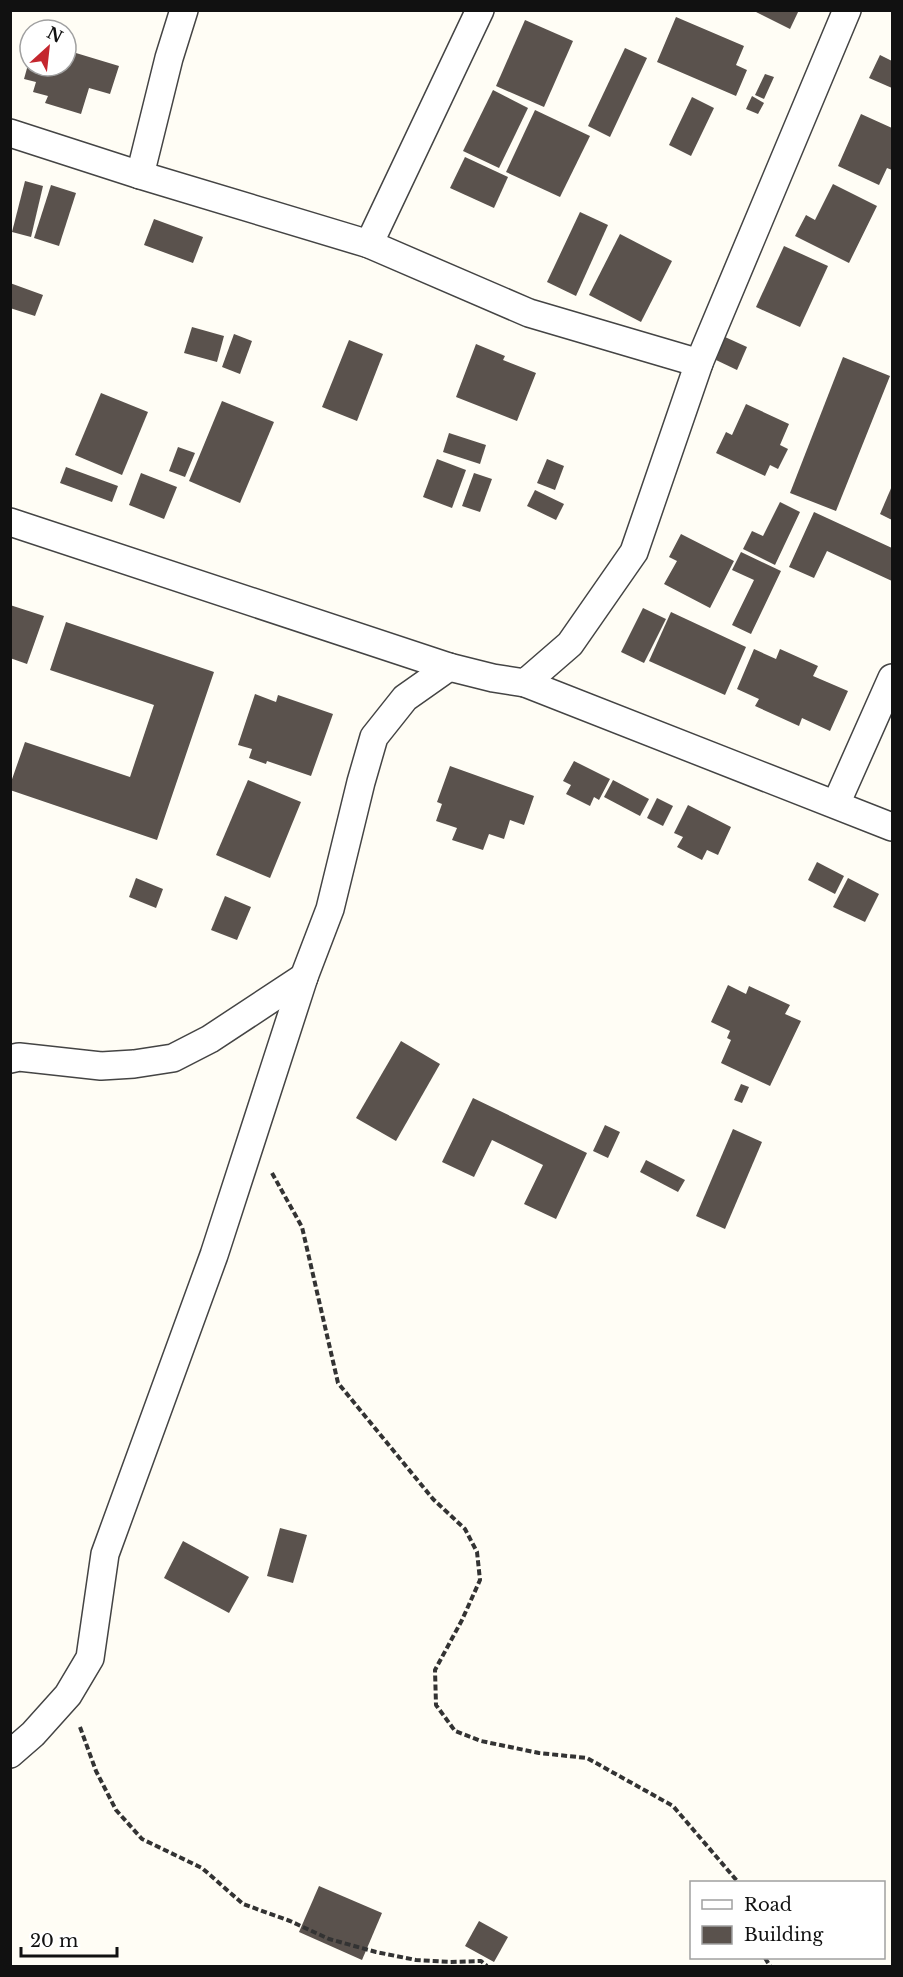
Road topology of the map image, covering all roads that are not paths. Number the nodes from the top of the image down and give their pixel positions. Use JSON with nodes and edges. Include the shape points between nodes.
{"nodes":[{"id":1,"x":184,"y":10,"type":"edge"},
{"id":2,"x":480,"y":10,"type":"edge"},
{"id":3,"x":847,"y":10,"type":"edge"},
{"id":4,"x":10,"y":133,"type":"edge"},
{"id":5,"x":140,"y":175,"type":"junction"},
{"id":6,"x":369,"y":244,"type":"junction"},
{"id":7,"x":699,"y":363,"type":"junction"},
{"id":8,"x":10,"y":522,"type":"edge"},
{"id":9,"x":449,"y":667,"type":"junction"},
{"id":10,"x":892,"y":678,"type":"edge"},
{"id":11,"x":525,"y":682,"type":"junction"},
{"id":12,"x":836,"y":804,"type":"junction"},
{"id":13,"x":892,"y":827,"type":"edge"},
{"id":14,"x":304,"y":977,"type":"junction"},
{"id":15,"x":10,"y":1059,"type":"edge"},
{"id":16,"x":10,"y":1754,"type":"edge"}],
"edges":[{"from":1,"to":5,"type":"street"},
{"from":2,"to":6,"type":"street"},
{"from":3,"to":7,"type":"street"},
{"from":4,"to":5,"type":"street"},
{"from":5,"to":6,"type":"street"},
{"from":6,"to":7,"type":"street","via":[[529,313]]},
{"from":7,"to":11,"type":"street","via":[[634,552],[570,644]]},
{"from":8,"to":9,"type":"street"},
{"from":9,"to":11,"type":"street"},
{"from":9,"to":14,"type":"street","via":[[405,698],[374,737],[330,909]]},
{"from":10,"to":12,"type":"street"},
{"from":11,"to":12,"type":"street"},
{"from":12,"to":13,"type":"street"},
{"from":14,"to":15,"type":"street","via":[[210,1039],[173,1058],[101,1066]]},
{"from":14,"to":16,"type":"street","via":[[214,1255],[105,1554],[90,1658],[68,1695]]}]}
